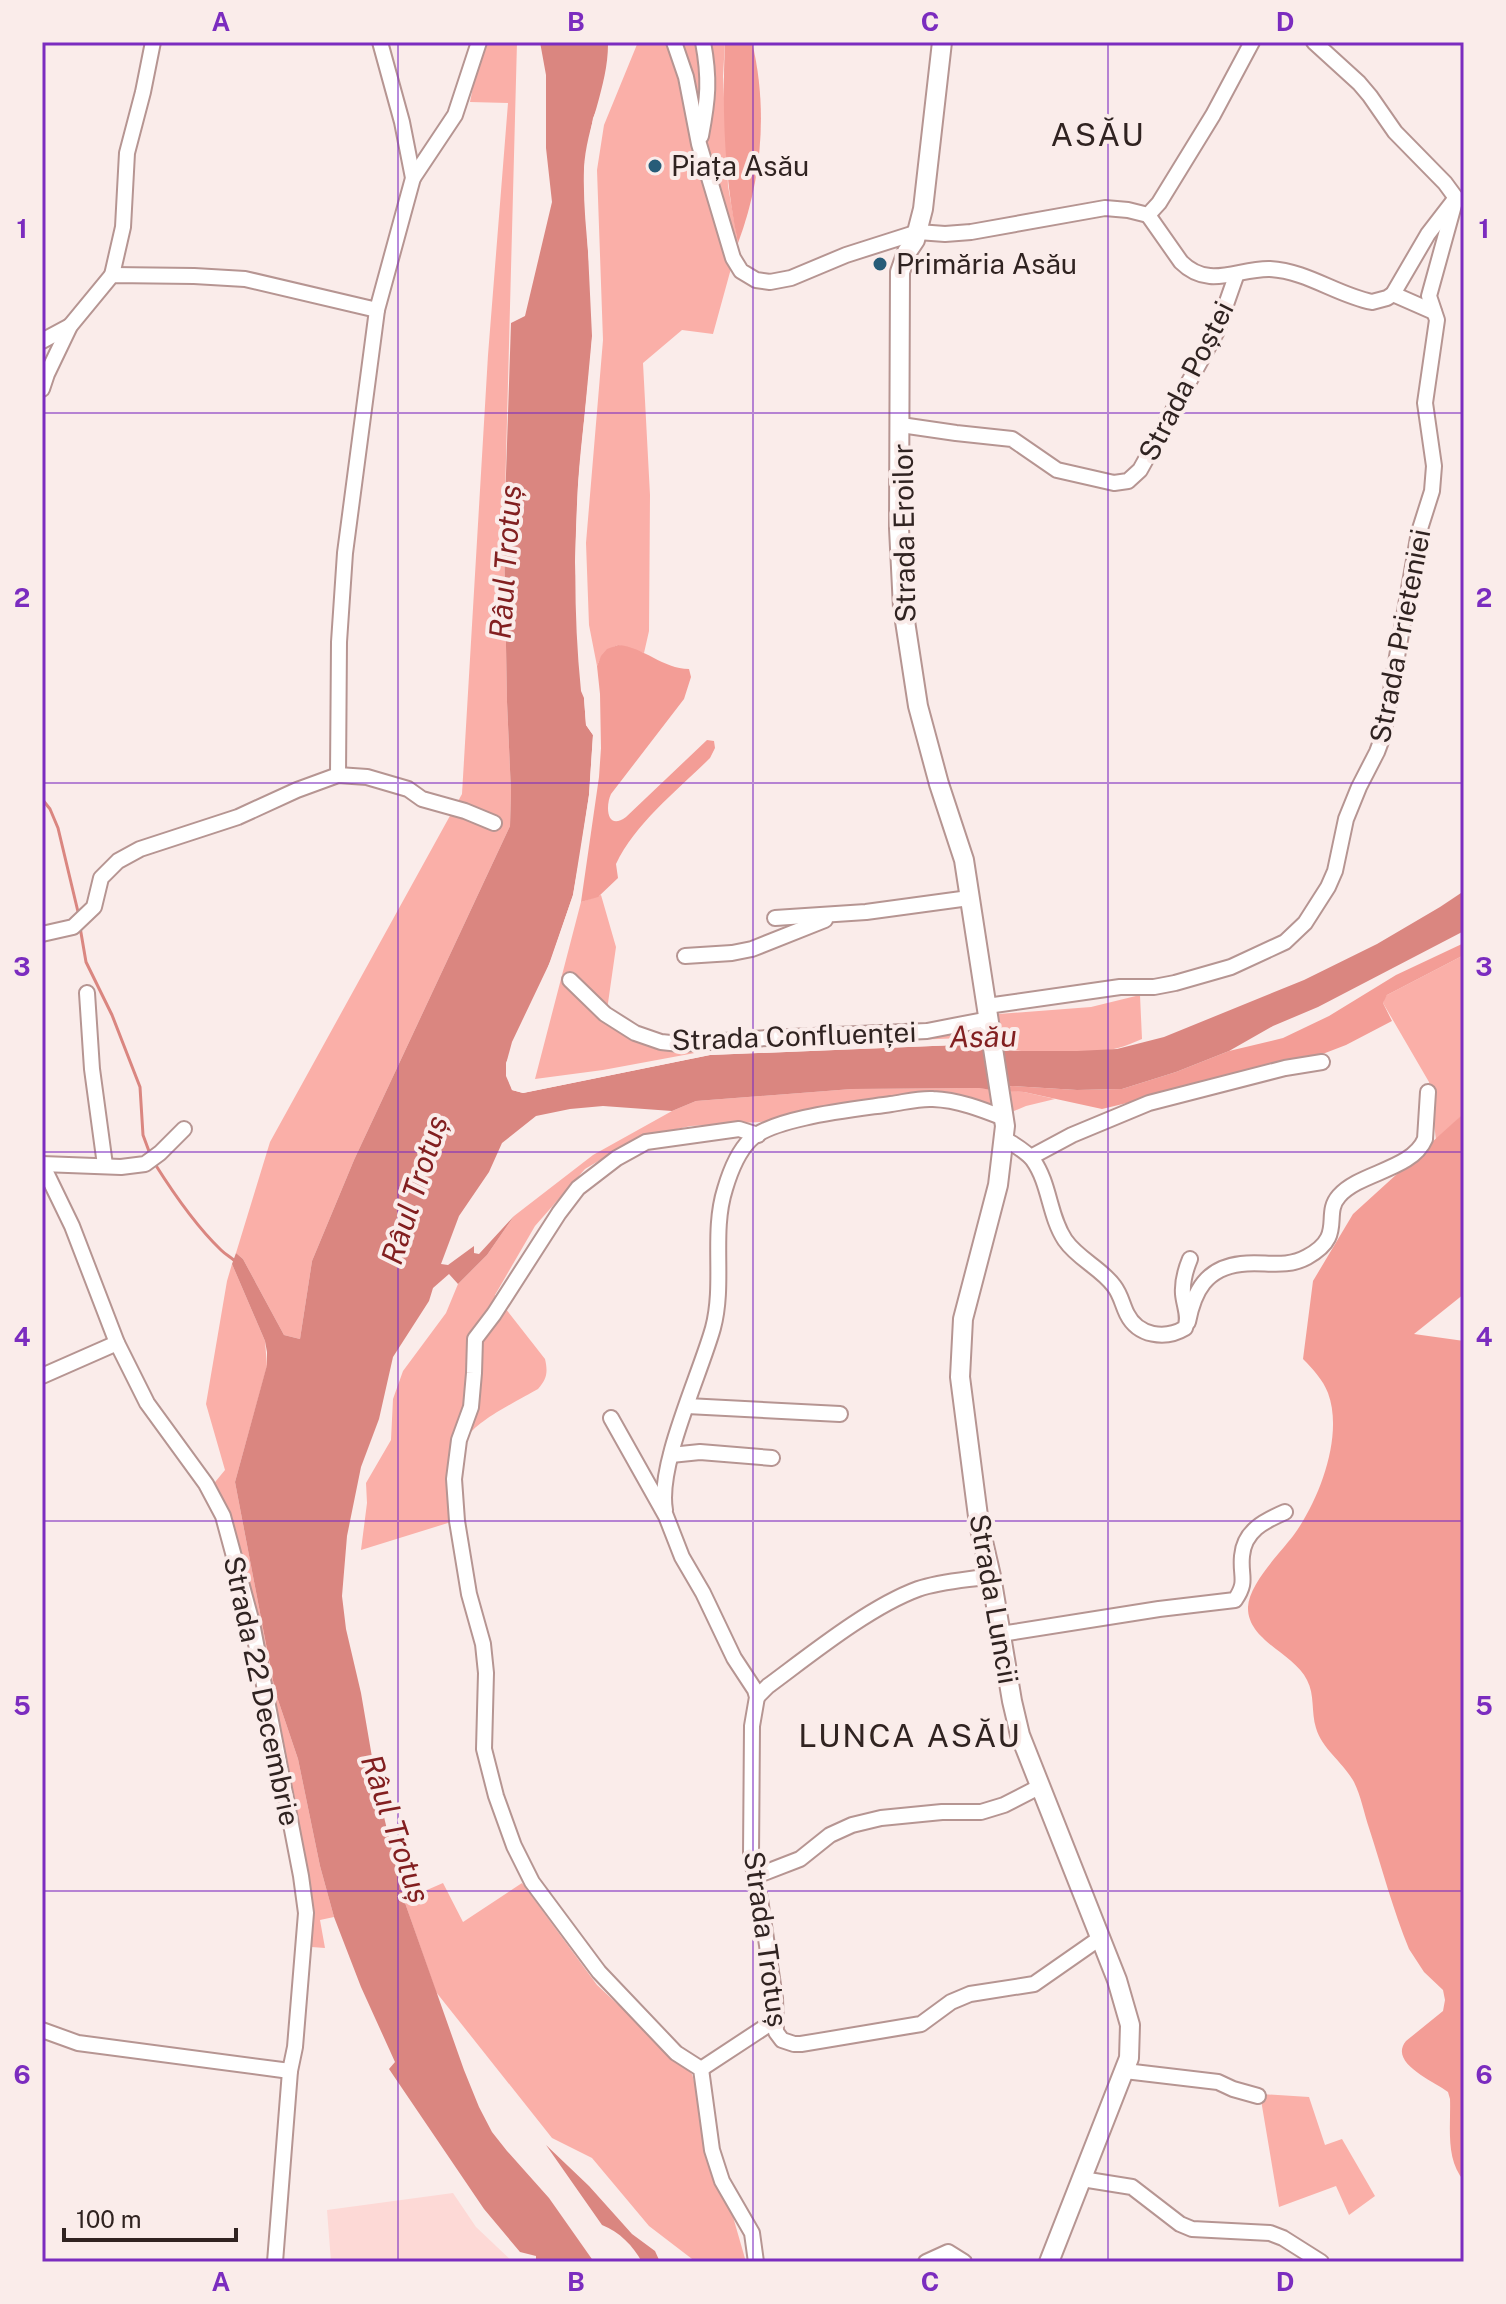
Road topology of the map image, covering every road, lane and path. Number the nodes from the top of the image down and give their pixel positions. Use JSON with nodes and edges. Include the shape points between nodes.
{"nodes":[{"id":1,"x":153,"y":42,"type":"edge"},
{"id":2,"x":380,"y":42,"type":"edge"},
{"id":3,"x":479,"y":42,"type":"edge"},
{"id":4,"x":674,"y":42,"type":"edge"},
{"id":5,"x":703,"y":42,"type":"edge"},
{"id":6,"x":942,"y":42,"type":"edge"},
{"id":7,"x":1252,"y":42,"type":"edge"},
{"id":8,"x":1314,"y":42,"type":"edge"},
{"id":9,"x":699,"y":144,"type":"junction"},
{"id":10,"x":413,"y":178,"type":"junction"},
{"id":11,"x":1460,"y":195,"type":"edge"},
{"id":12,"x":1148,"y":215,"type":"junction"},
{"id":13,"x":918,"y":232,"type":"junction"},
{"id":14,"x":112,"y":275,"type":"junction"},
{"id":15,"x":1236,"y":276,"type":"junction"},
{"id":16,"x":1393,"y":294,"type":"junction"},
{"id":17,"x":377,"y":310,"type":"junction"},
{"id":18,"x":1434,"y":312,"type":"junction"},
{"id":19,"x":70,"y":326,"type":"junction"},
{"id":20,"x":42,"y":341,"type":"edge"},
{"id":21,"x":42,"y":389,"type":"edge"},
{"id":22,"x":901,"y":425,"type":"junction"},
{"id":23,"x":338,"y":775,"type":"junction"},
{"id":24,"x":494,"y":823,"type":"dead end"},
{"id":25,"x":969,"y":898,"type":"junction"},
{"id":26,"x":849,"y":914,"type":"junction"},
{"id":27,"x":775,"y":918,"type":"dead end"},
{"id":28,"x":42,"y":934,"type":"edge"},
{"id":29,"x":685,"y":956,"type":"dead end"},
{"id":30,"x":570,"y":980,"type":"dead end"},
{"id":31,"x":87,"y":993,"type":"dead end"},
{"id":32,"x":988,"y":1013,"type":"junction"},
{"id":33,"x":1322,"y":1062,"type":"dead end"},
{"id":34,"x":1428,"y":1092,"type":"dead end"},
{"id":35,"x":1001,"y":1097,"type":"joint"},
{"id":36,"x":1004,"y":1118,"type":"junction"},
{"id":37,"x":184,"y":1129,"type":"dead end"},
{"id":38,"x":758,"y":1135,"type":"junction"},
{"id":39,"x":1004,"y":1138,"type":"junction"},
{"id":40,"x":1031,"y":1157,"type":"junction"},
{"id":41,"x":42,"y":1164,"type":"edge"},
{"id":42,"x":105,"y":1165,"type":"junction"},
{"id":43,"x":1190,"y":1259,"type":"dead end"},
{"id":44,"x":1188,"y":1322,"type":"junction"},
{"id":45,"x":117,"y":1343,"type":"junction"},
{"id":46,"x":42,"y":1376,"type":"edge"},
{"id":47,"x":687,"y":1406,"type":"junction"},
{"id":48,"x":840,"y":1414,"type":"dead end"},
{"id":49,"x":611,"y":1418,"type":"dead end"},
{"id":50,"x":671,"y":1455,"type":"junction"},
{"id":51,"x":772,"y":1458,"type":"dead end"},
{"id":52,"x":1285,"y":1512,"type":"dead end"},
{"id":53,"x":666,"y":1516,"type":"junction"},
{"id":54,"x":991,"y":1576,"type":"junction"},
{"id":55,"x":1001,"y":1634,"type":"junction"},
{"id":56,"x":757,"y":1697,"type":"junction"},
{"id":57,"x":1039,"y":1787,"type":"junction"},
{"id":58,"x":756,"y":1876,"type":"junction"},
{"id":59,"x":1100,"y":1938,"type":"junction"},
{"id":60,"x":774,"y":2021,"type":"junction"},
{"id":61,"x":42,"y":2030,"type":"edge"},
{"id":62,"x":701,"y":2069,"type":"junction"},
{"id":63,"x":290,"y":2071,"type":"junction"},
{"id":64,"x":1125,"y":2071,"type":"junction"},
{"id":65,"x":1258,"y":2096,"type":"dead end"},
{"id":66,"x":1082,"y":2179,"type":"junction"},
{"id":67,"x":275,"y":2262,"type":"edge"},
{"id":68,"x":756,"y":2262,"type":"edge"},
{"id":69,"x":926,"y":2262,"type":"edge"},
{"id":70,"x":964,"y":2262,"type":"edge"},
{"id":71,"x":1049,"y":2262,"type":"edge"},
{"id":72,"x":1321,"y":2262,"type":"edge"}],
"edges":[{"from":1,"to":14,"type":"street","via":[[127,153],[123,227]]},
{"from":2,"to":10,"type":"street"},
{"from":3,"to":10,"type":"street","via":[[455,115]]},
{"from":4,"to":9,"type":"street"},
{"from":5,"to":9,"type":"street","via":[[708,97]]},
{"from":6,"to":13,"type":"main road","name":"Strada Eroilor"},
{"from":7,"to":12,"type":"street","via":[[1213,115]]},
{"from":8,"to":11,"type":"street","via":[[1359,83],[1395,132]]},
{"from":9,"to":13,"type":"street","via":[[733,258],[756,280],[791,278]]},
{"from":10,"to":17,"type":"street"},
{"from":11,"to":16,"type":"street","via":[[1428,234]]},
{"from":11,"to":18,"type":"street","name":"Strada Prieteniei","via":[[1429,296]]},
{"from":12,"to":13,"type":"street","via":[[1105,208],[971,232]]},
{"from":12,"to":15,"type":"street","via":[[1187,268],[1201,275]]},
{"from":13,"to":22,"type":"main road","name":"Strada Eroilor","via":[[900,272]]},
{"from":14,"to":17,"type":"street","via":[[245,279]]},
{"from":14,"to":19,"type":"street"},
{"from":15,"to":16,"type":"street","via":[[1280,270],[1367,301]]},
{"from":15,"to":22,"type":"street","name":"Strada Poștei","via":[[1208,350],[1140,470],[1128,481],[1114,483],[1057,470],[1012,439]]},
{"from":16,"to":18,"type":"street"},
{"from":17,"to":23,"type":"street","via":[[345,553]]},
{"from":18,"to":32,"type":"street","name":"Strada Prieteniei","via":[[1425,403],[1432,491],[1419,532],[1388,716],[1346,819],[1335,871],[1314,911],[1285,942],[1202,977]]},
{"from":19,"to":20,"type":"street"},
{"from":19,"to":21,"type":"street"},
{"from":22,"to":25,"type":"main road","name":"Strada Eroilor","via":[[899,554],[912,681],[960,845]]},
{"from":23,"to":24,"type":"street","via":[[408,789],[422,799]]},
{"from":23,"to":28,"type":"street","via":[[238,817],[140,849],[101,878],[94,907],[73,927]]},
{"from":25,"to":26,"type":"street"},
{"from":25,"to":32,"type":"main road","name":"Strada Eroilor"},
{"from":26,"to":27,"type":"street"},
{"from":26,"to":29,"type":"street","via":[[752,949]]},
{"from":30,"to":32,"type":"street","name":"Strada Confluenței","via":[[626,1028],[680,1044],[927,1031]]},
{"from":31,"to":42,"type":"street"},
{"from":32,"to":35,"type":"main road","name":"Strada Eroilor"},
{"from":33,"to":40,"type":"street","via":[[1149,1103]]},
{"from":34,"to":44,"type":"street","via":[[1422,1146],[1341,1194],[1323,1245],[1292,1263],[1241,1263],[1217,1271],[1198,1288]]},
{"from":35,"to":36,"type":"main road","name":"Strada Luncii"},
{"from":36,"to":38,"type":"street","via":[[931,1098],[815,1117]]},
{"from":36,"to":39,"type":"main road","name":"Strada Luncii"},
{"from":37,"to":42,"type":"street","via":[[145,1164]]},
{"from":38,"to":47,"type":"street","via":[[731,1171],[724,1191],[713,1327]]},
{"from":38,"to":62,"type":"street","via":[[739,1129],[646,1142],[578,1188],[475,1339],[471,1407],[459,1440],[454,1479],[469,1594],[483,1644],[484,1749],[514,1846],[532,1882],[599,1972],[676,2053]]},
{"from":39,"to":40,"type":"street"},
{"from":39,"to":54,"type":"main road","name":"Strada Luncii","via":[[998,1185],[963,1319],[960,1359],[979,1524]]},
{"from":40,"to":44,"type":"street","via":[[1064,1239],[1111,1282],[1132,1322],[1163,1336]]},
{"from":41,"to":42,"type":"street"},
{"from":41,"to":45,"type":"street","name":"Strada 22 Decembrie"},
{"from":43,"to":44,"type":"street","via":[[1183,1282]]},
{"from":45,"to":46,"type":"street"},
{"from":45,"to":63,"type":"street","name":"Strada 22 Decembrie","via":[[147,1403],[223,1516],[252,1623],[306,1913]]},
{"from":47,"to":48,"type":"street"},
{"from":47,"to":50,"type":"street"},
{"from":49,"to":53,"type":"street"},
{"from":50,"to":51,"type":"street"},
{"from":50,"to":53,"type":"street"},
{"from":52,"to":55,"type":"street","via":[[1248,1534],[1242,1554],[1243,1588],[1235,1600]]},
{"from":53,"to":56,"type":"street","via":[[682,1557]]},
{"from":54,"to":55,"type":"main road","name":"Strada Luncii"},
{"from":54,"to":56,"type":"street","via":[[903,1595]]},
{"from":55,"to":57,"type":"main road","name":"Strada Luncii","via":[[1020,1735]]},
{"from":56,"to":58,"type":"street","name":"Strada Trotuș","via":[[751,1851]]},
{"from":57,"to":58,"type":"street","via":[[981,1812],[881,1818],[852,1825],[800,1859]]},
{"from":57,"to":59,"type":"main road","name":"Strada Luncii"},
{"from":58,"to":60,"type":"street","name":"Strada Trotuș"},
{"from":59,"to":60,"type":"street","name":"Strada Trotuș","via":[[1034,1984],[970,1994],[921,2024],[794,2044],[778,2037]]},
{"from":59,"to":64,"type":"main road","name":"Strada Luncii","via":[[1130,2025]]},
{"from":60,"to":62,"type":"street"},
{"from":61,"to":63,"type":"street","via":[[78,2043]]},
{"from":62,"to":68,"type":"street","via":[[712,2150],[722,2181],[752,2233]]},
{"from":63,"to":67,"type":"street","name":"Strada 22 Decembrie"},
{"from":64,"to":65,"type":"street","via":[[1218,2082]]},
{"from":64,"to":66,"type":"main road","name":"Strada Luncii"},
{"from":66,"to":71,"type":"main road","name":"Strada Luncii"},
{"from":66,"to":72,"type":"street","via":[[1132,2187],[1192,2229],[1270,2233]]},
{"from":69,"to":70,"type":"street","via":[[948,2252]]}]}
